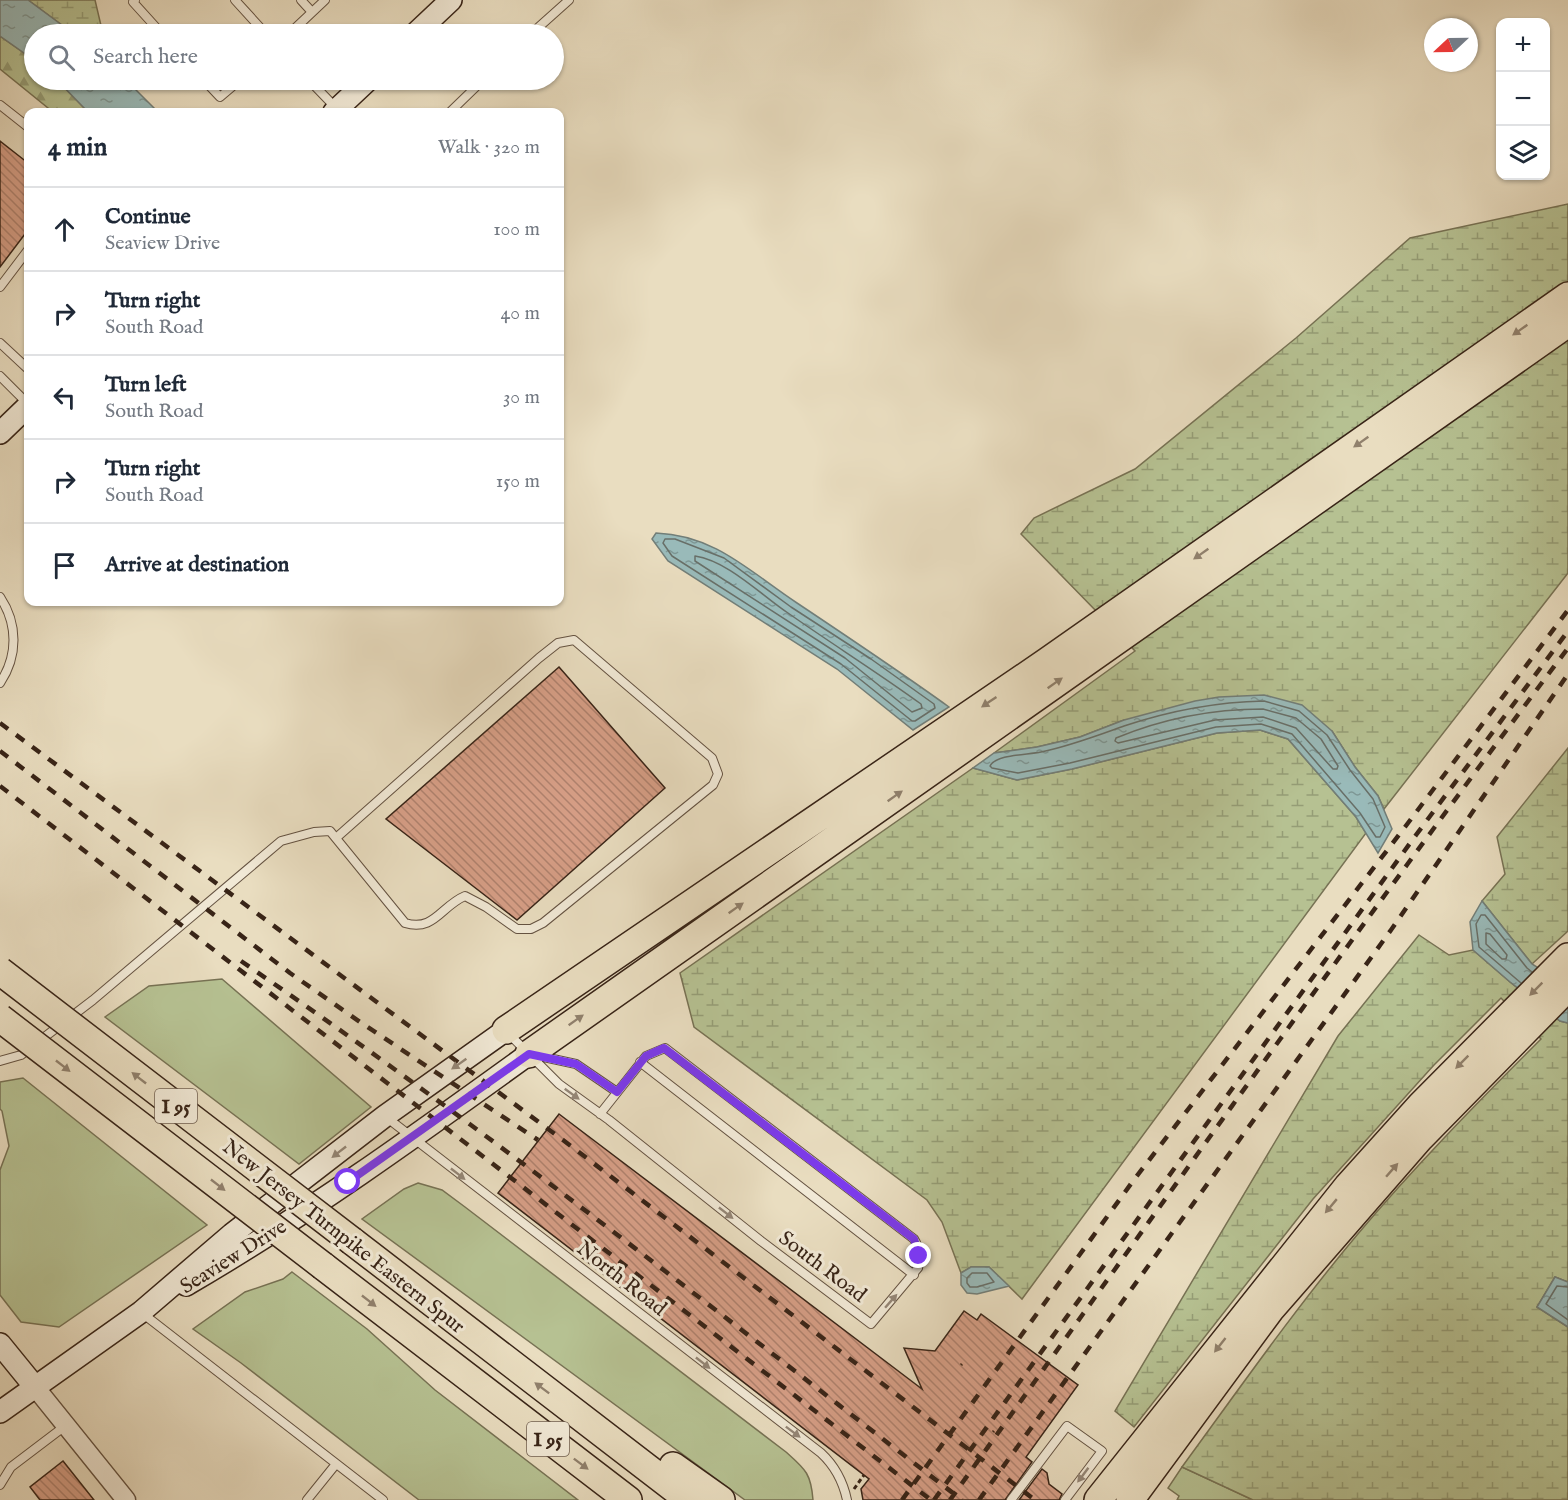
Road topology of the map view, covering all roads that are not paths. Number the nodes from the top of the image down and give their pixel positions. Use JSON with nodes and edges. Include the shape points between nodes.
{"nodes":[{"id":1,"x":135,"y":0,"type":"edge"},
{"id":2,"x":235,"y":0,"type":"edge"},
{"id":3,"x":301,"y":0,"type":"edge"},
{"id":4,"x":326,"y":0,"type":"edge"},
{"id":5,"x":451,"y":0,"type":"edge"},
{"id":6,"x":569,"y":0,"type":"edge"},
{"id":7,"x":312,"y":12,"type":"junction"},
{"id":8,"x":153,"y":24,"type":"edge"},
{"id":9,"x":257,"y":24,"type":"edge"},
{"id":10,"x":299,"y":24,"type":"edge"},
{"id":11,"x":426,"y":24,"type":"edge"},
{"id":12,"x":542,"y":24,"type":"edge"},
{"id":13,"x":213,"y":90,"type":"edge"},
{"id":14,"x":228,"y":90,"type":"edge"},
{"id":15,"x":317,"y":90,"type":"edge"},
{"id":16,"x":357,"y":90,"type":"edge"},
{"id":17,"x":473,"y":90,"type":"edge"},
{"id":18,"x":0,"y":105,"type":"edge"},
{"id":19,"x":332,"y":108,"type":"edge"},
{"id":20,"x":338,"y":108,"type":"edge"},
{"id":21,"x":454,"y":108,"type":"edge"},
{"id":22,"x":24,"y":124,"type":"edge"},
{"id":23,"x":24,"y":255,"type":"edge"},
{"id":24,"x":0,"y":287,"type":"edge"},
{"id":25,"x":1568,"y":296,"type":"edge"},
{"id":26,"x":1568,"y":323,"type":"edge"},
{"id":27,"x":0,"y":343,"type":"edge"},
{"id":28,"x":24,"y":365,"type":"edge"},
{"id":29,"x":0,"y":376,"type":"edge"},
{"id":30,"x":24,"y":401,"type":"edge"},
{"id":31,"x":24,"y":409,"type":"edge"},
{"id":32,"x":0,"y":434,"type":"edge"},
{"id":33,"x":0,"y":597,"type":"edge"},
{"id":34,"x":0,"y":683,"type":"edge"},
{"id":35,"x":336,"y":838,"type":"junction"},
{"id":36,"x":1568,"y":957,"type":"edge"},
{"id":37,"x":0,"y":971,"type":"edge"},
{"id":38,"x":1568,"y":987,"type":"edge"},
{"id":39,"x":0,"y":1018,"type":"edge"},
{"id":40,"x":1511,"y":1028,"type":"junction"},
{"id":41,"x":506,"y":1030,"type":"junction"},
{"id":42,"x":529,"y":1054,"type":"junction"},
{"id":43,"x":0,"y":1061,"type":"edge"},
{"id":44,"x":640,"y":1062,"type":"junction"},
{"id":45,"x":617,"y":1092,"type":"junction"},
{"id":46,"x":600,"y":1114,"type":"junction"},
{"id":47,"x":385,"y":1116,"type":"junction"},
{"id":48,"x":412,"y":1138,"type":"junction"},
{"id":49,"x":1313,"y":1262,"type":"junction"},
{"id":50,"x":914,"y":1275,"type":"junction"},
{"id":51,"x":141,"y":1312,"type":"junction"},
{"id":52,"x":0,"y":1344,"type":"edge"},
{"id":53,"x":35,"y":1387,"type":"junction"},
{"id":54,"x":570,"y":1409,"type":"junction"},
{"id":55,"x":0,"y":1412,"type":"edge"},
{"id":56,"x":67,"y":1425,"type":"junction"},
{"id":57,"x":336,"y":1464,"type":"junction"},
{"id":58,"x":0,"y":1485,"type":"edge"},
{"id":59,"x":126,"y":1500,"type":"edge"},
{"id":60,"x":307,"y":1500,"type":"edge"},
{"id":61,"x":383,"y":1500,"type":"edge"},
{"id":62,"x":628,"y":1500,"type":"edge"},
{"id":63,"x":689,"y":1500,"type":"edge"},
{"id":64,"x":721,"y":1500,"type":"edge"},
{"id":65,"x":847,"y":1500,"type":"edge"},
{"id":66,"x":1011,"y":1500,"type":"edge"},
{"id":67,"x":1065,"y":1500,"type":"edge"},
{"id":68,"x":1098,"y":1500,"type":"edge"},
{"id":69,"x":1130,"y":1500,"type":"edge"},
{"id":70,"x":1142,"y":1500,"type":"edge"}],
"edges":[{"from":1,"to":8,"type":"lane"},
{"from":2,"to":9,"type":"lane"},
{"from":3,"to":7,"type":"lane"},
{"from":4,"to":7,"type":"lane"},
{"from":5,"to":11,"type":"main road"},
{"from":6,"to":12,"type":"lane"},
{"from":7,"to":10,"type":"lane"},
{"from":13,"to":14,"type":"lane","via":[[220,97]]},
{"from":15,"to":19,"type":"lane"},
{"from":16,"to":20,"type":"main road"},
{"from":17,"to":21,"type":"lane"},
{"from":18,"to":22,"type":"lane"},
{"from":23,"to":24,"type":"lane"},
{"from":25,"to":41,"type":"highway","one_way":true,"via":[[1048,662]]},
{"from":42,"to":26,"type":"highway","one_way":true},
{"from":27,"to":28,"type":"lane"},
{"from":29,"to":30,"type":"lane"},
{"from":31,"to":32,"type":"main road"},
{"from":33,"to":34,"type":"lane","via":[[14,639],[11,661]]},
{"from":35,"to":35,"type":"lane","via":[[405,923],[428,923],[465,896],[518,929],[531,929],[713,785],[718,774],[712,758],[574,640],[558,643],[539,658]]},
{"from":35,"to":43,"type":"lane","via":[[330,831],[281,841],[93,999],[21,1055]]},
{"from":36,"to":40,"type":"highway","one_way":true},
{"from":54,"to":37,"type":"highway","name":"New Jersey Turnpike Eastern Spur","number":"I 95","one_way":true,"bridge":true},
{"from":38,"to":40,"type":"highway"},
{"from":39,"to":62,"type":"highway","name":"New Jersey Turnpike Eastern Spur","number":"I 95","one_way":true,"bridge":true},
{"from":49,"to":40,"type":"highway","one_way":true},
{"from":40,"to":68,"type":"highway","one_way":true,"via":[[1428,1097],[1348,1186]]},
{"from":41,"to":42,"type":"lane","name":"South Road"},
{"from":41,"to":47,"type":"main road","name":"Seaview Drive","one_way":true},
{"from":42,"to":45,"type":"lane","via":[[576,1064]]},
{"from":42,"to":46,"type":"lane","name":"South Road","one_way":true,"via":[[559,1084]]},
{"from":42,"to":48,"type":"main road","name":"Seaview Drive"},
{"from":44,"to":45,"type":"lane"},
{"from":44,"to":50,"type":"lane"},
{"from":44,"to":50,"type":"lane","via":[[651,1052],[664,1048],[914,1239],[920,1262]]},
{"from":45,"to":46,"type":"lane"},
{"from":46,"to":50,"type":"lane","name":"South Road","one_way":true,"via":[[871,1324]]},
{"from":47,"to":48,"type":"lane","name":"North Road"},
{"from":47,"to":51,"type":"main road","name":"Seaview Drive","one_way":true,"via":[[232,1234]]},
{"from":48,"to":51,"type":"main road","name":"Seaview Drive","via":[[245,1252]]},
{"from":48,"to":65,"type":"lane","name":"North Road","one_way":true,"via":[[821,1453],[836,1470]]},
{"from":49,"to":69,"type":"highway","via":[[1270,1310]]},
{"from":49,"to":70,"type":"highway"},
{"from":51,"to":53,"type":"main road","name":"Seaview Drive"},
{"from":51,"to":57,"type":"lane"},
{"from":52,"to":53,"type":"main road"},
{"from":53,"to":55,"type":"main road","name":"Seaview Drive"},
{"from":53,"to":56,"type":"street"},
{"from":54,"to":63,"type":"highway","name":"New Jersey Turnpike Eastern Spur","number":"I 95"},
{"from":54,"to":64,"type":"highway","via":[[651,1450]]},
{"from":56,"to":58,"type":"lane","via":[[10,1467]]},
{"from":56,"to":59,"type":"street"},
{"from":57,"to":60,"type":"lane"},
{"from":57,"to":61,"type":"lane"},
{"from":66,"to":67,"type":"lane","one_way":true,"via":[[1067,1426],[1102,1451]]}]}
